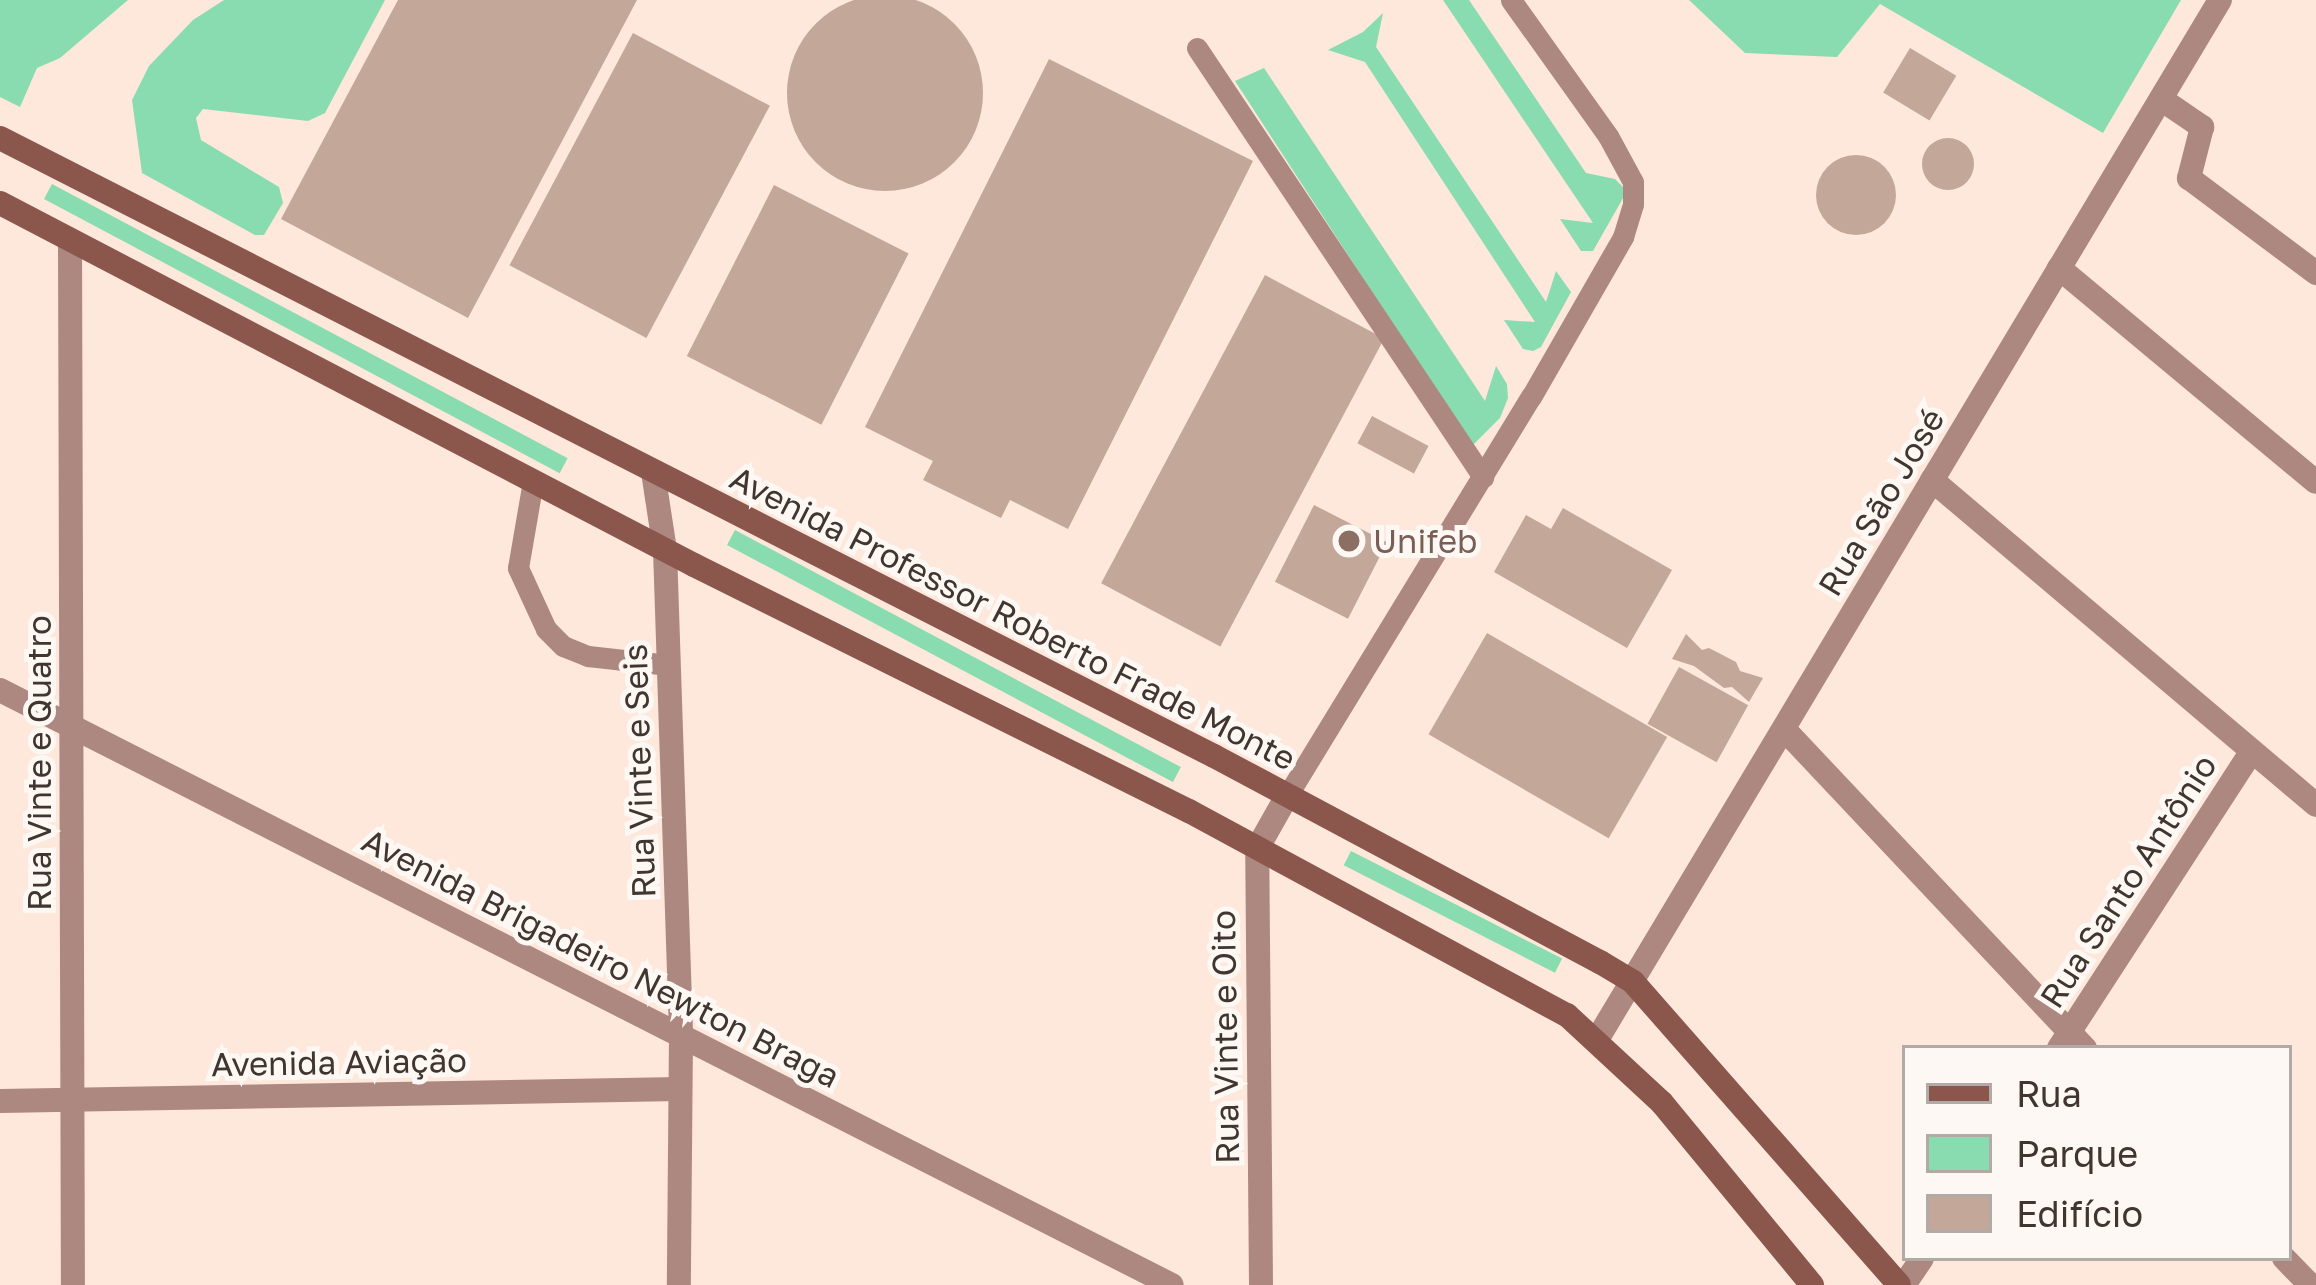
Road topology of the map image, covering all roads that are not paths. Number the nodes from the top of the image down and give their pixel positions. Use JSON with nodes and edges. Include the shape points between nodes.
{"nodes":[{"id":1,"x":1511,"y":0,"type":"edge"},
{"id":2,"x":2220,"y":0,"type":"edge"},
{"id":3,"x":1197,"y":48,"type":"dead end"},
{"id":4,"x":2161,"y":99,"type":"junction"},
{"id":5,"x":0,"y":138,"type":"edge"},
{"id":6,"x":0,"y":203,"type":"edge"},
{"id":7,"x":70,"y":240,"type":"junction"},
{"id":8,"x":2059,"y":268,"type":"junction"},
{"id":9,"x":2316,"y":273,"type":"edge"},
{"id":10,"x":653,"y":472,"type":"junction"},
{"id":11,"x":1483,"y":477,"type":"junction"},
{"id":12,"x":1932,"y":480,"type":"junction"},
{"id":13,"x":532,"y":481,"type":"junction"},
{"id":14,"x":2316,"y":482,"type":"edge"},
{"id":15,"x":665,"y":550,"type":"junction"},
{"id":16,"x":668,"y":665,"type":"junction"},
{"id":17,"x":0,"y":690,"type":"edge"},
{"id":18,"x":72,"y":727,"type":"junction"},
{"id":19,"x":1784,"y":729,"type":"junction"},
{"id":20,"x":2252,"y":751,"type":"junction"},
{"id":21,"x":1287,"y":796,"type":"junction"},
{"id":22,"x":2316,"y":805,"type":"edge"},
{"id":23,"x":1256,"y":849,"type":"junction"},
{"id":24,"x":1633,"y":982,"type":"junction"},
{"id":25,"x":680,"y":1036,"type":"junction"},
{"id":26,"x":1598,"y":1038,"type":"junction"},
{"id":27,"x":2071,"y":1042,"type":"edge"},
{"id":28,"x":680,"y":1089,"type":"junction"},
{"id":29,"x":73,"y":1100,"type":"junction"},
{"id":30,"x":0,"y":1101,"type":"edge"},
{"id":31,"x":2287,"y":1261,"type":"edge"},
{"id":32,"x":74,"y":1285,"type":"edge"},
{"id":33,"x":679,"y":1285,"type":"edge"},
{"id":34,"x":1172,"y":1285,"type":"edge"},
{"id":35,"x":1261,"y":1285,"type":"edge"},
{"id":36,"x":1812,"y":1285,"type":"edge"},
{"id":37,"x":1902,"y":1285,"type":"edge"},
{"id":38,"x":2310,"y":1285,"type":"edge"}],
"edges":[{"from":1,"to":11,"type":"lane","via":[[1608,136],[1633,182],[1633,204],[1623,237]]},
{"from":2,"to":4,"type":"street","name":"Rua São José"},
{"from":3,"to":11,"type":"lane"},
{"from":4,"to":8,"type":"street","name":"Rua São José"},
{"from":4,"to":9,"type":"street","via":[[2202,128],[2189,178]]},
{"from":5,"to":10,"type":"main road","name":"Avenida Professor Roberto Frade Monte"},
{"from":6,"to":7,"type":"main road"},
{"from":7,"to":13,"type":"main road"},
{"from":7,"to":18,"type":"street","name":"Rua Vinte e Quatro"},
{"from":8,"to":12,"type":"street","name":"Rua São José"},
{"from":8,"to":14,"type":"street"},
{"from":10,"to":15,"type":"street","name":"Rua Vinte e Seis"},
{"from":10,"to":21,"type":"main road","name":"Avenida Professor Roberto Frade Monte"},
{"from":11,"to":21,"type":"lane"},
{"from":12,"to":19,"type":"street","name":"Rua São José"},
{"from":12,"to":20,"type":"street"},
{"from":13,"to":15,"type":"main road"},
{"from":13,"to":16,"type":"lane","via":[[518,568],[546,629],[588,656]]},
{"from":15,"to":16,"type":"street","name":"Rua Vinte e Seis"},
{"from":15,"to":23,"type":"main road"},
{"from":16,"to":25,"type":"street","name":"Rua Vinte e Seis"},
{"from":17,"to":18,"type":"street","name":"Avenida Brigadeiro Newton Braga"},
{"from":18,"to":25,"type":"street","name":"Avenida Brigadeiro Newton Braga"},
{"from":18,"to":29,"type":"street","name":"Rua Vinte e Quatro"},
{"from":19,"to":24,"type":"street","name":"Rua São José"},
{"from":19,"to":27,"type":"street"},
{"from":20,"to":22,"type":"street"},
{"from":20,"to":27,"type":"street","name":"Rua Santo Antônio"},
{"from":21,"to":23,"type":"street"},
{"from":21,"to":24,"type":"main road","name":"Avenida Professor Roberto Frade Monte"},
{"from":23,"to":26,"type":"main road"},
{"from":23,"to":35,"type":"street","name":"Rua Vinte e Oito"},
{"from":24,"to":26,"type":"street","name":"Rua São José"},
{"from":24,"to":37,"type":"main road","name":"Avenida Professor Roberto Frade Monte"},
{"from":25,"to":28,"type":"street","name":"Rua Vinte e Seis"},
{"from":25,"to":34,"type":"street","name":"Avenida Brigadeiro Newton Braga"},
{"from":26,"to":36,"type":"main road"},
{"from":28,"to":29,"type":"street","name":"Avenida Aviação"},
{"from":28,"to":33,"type":"street","name":"Rua Vinte e Seis"},
{"from":29,"to":30,"type":"street","name":"Avenida Aviação"},
{"from":29,"to":32,"type":"street","name":"Rua Vinte e Quatro"},
{"from":31,"to":38,"type":"street"}]}
